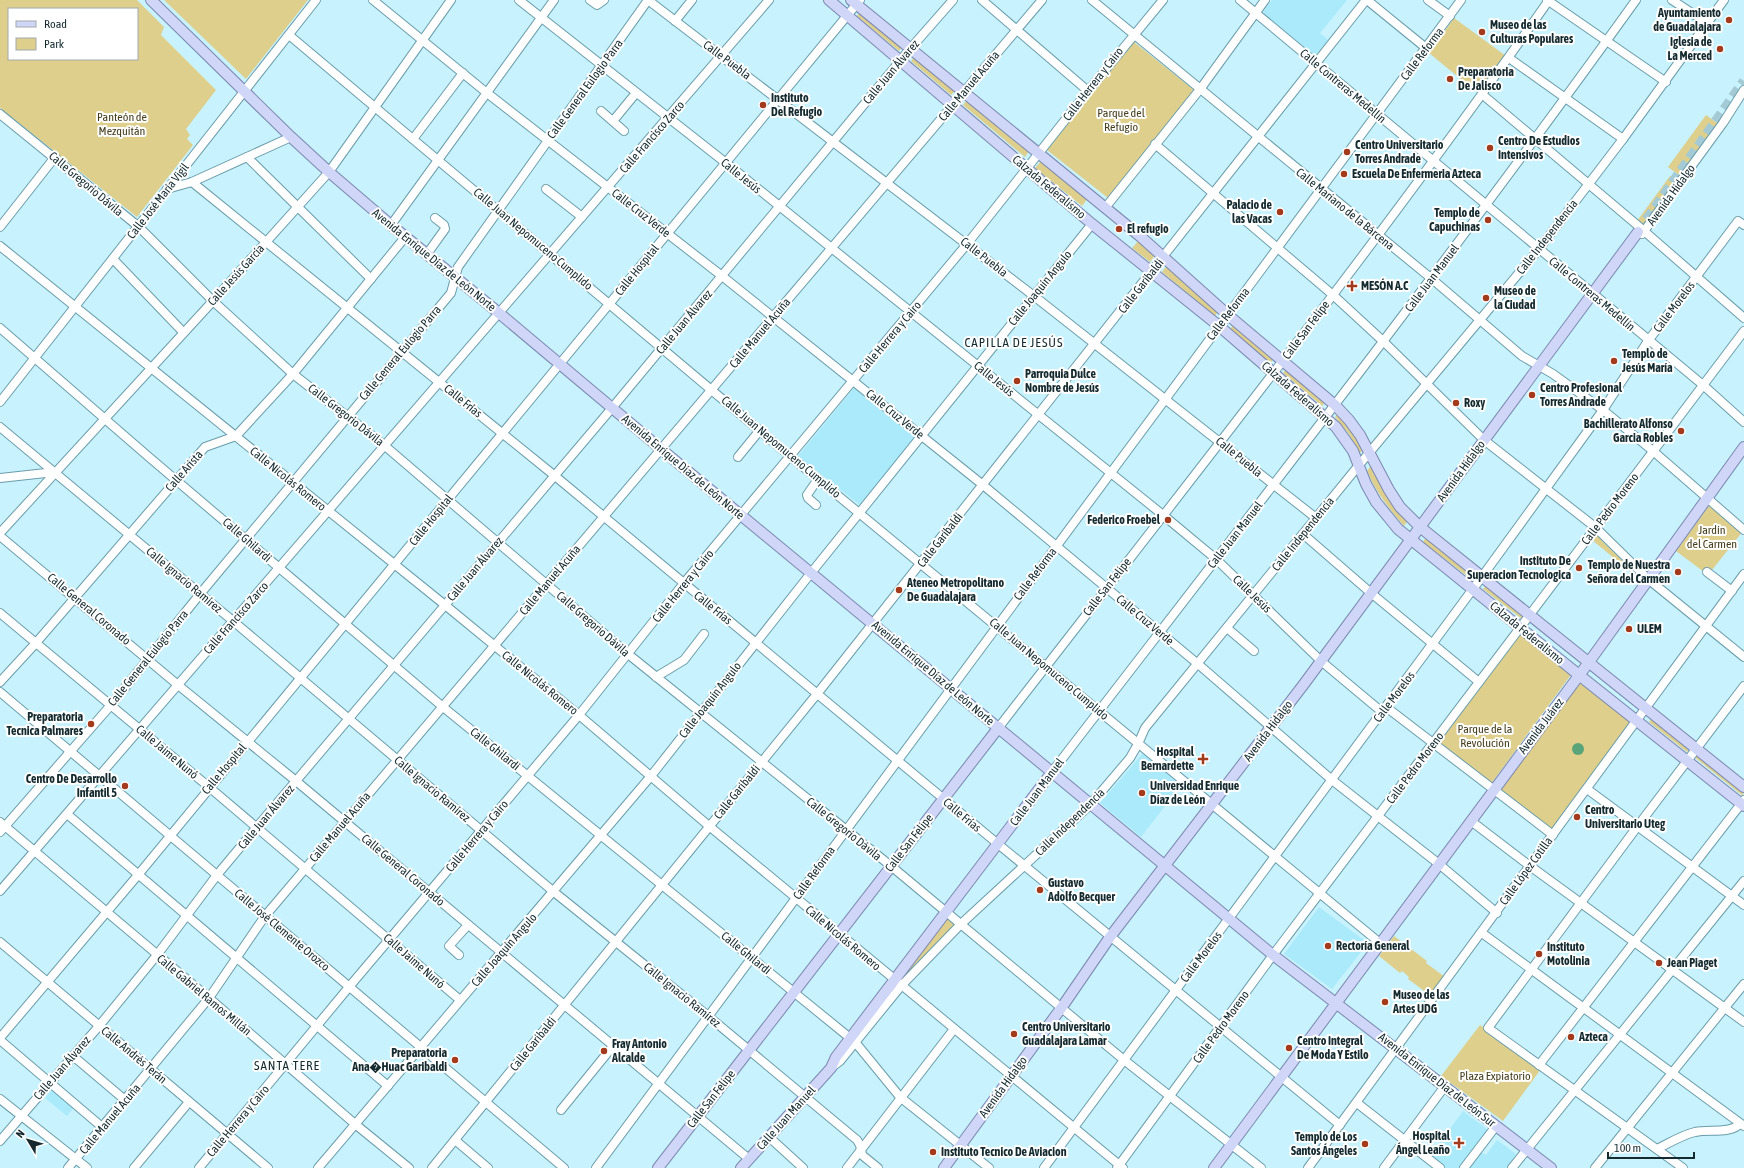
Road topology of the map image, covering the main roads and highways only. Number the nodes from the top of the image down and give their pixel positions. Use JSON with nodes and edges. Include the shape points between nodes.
{"nodes":[{"id":1,"x":151,"y":0,"type":"edge"},
{"id":2,"x":829,"y":0,"type":"edge"},
{"id":3,"x":856,"y":1,"type":"edge"},
{"id":4,"x":1641,"y":232,"type":"tunnel mouth"},
{"id":5,"x":1744,"y":447,"type":"edge"},
{"id":6,"x":1420,"y":527,"type":"junction"},
{"id":7,"x":1410,"y":539,"type":"junction"},
{"id":8,"x":1590,"y":662,"type":"junction"},
{"id":9,"x":1579,"y":676,"type":"junction"},
{"id":10,"x":998,"y":727,"type":"junction"},
{"id":11,"x":1052,"y":772,"type":"junction"},
{"id":12,"x":1744,"y":787,"type":"edge"},
{"id":13,"x":1743,"y":803,"type":"edge"},
{"id":14,"x":1165,"y":866,"type":"junction"},
{"id":15,"x":1229,"y":919,"type":"joint"},
{"id":16,"x":1336,"y":1004,"type":"junction"},
{"id":17,"x":658,"y":1168,"type":"edge"},
{"id":18,"x":741,"y":1168,"type":"edge"},
{"id":19,"x":944,"y":1168,"type":"edge"},
{"id":20,"x":1214,"y":1168,"type":"edge"},
{"id":21,"x":1551,"y":1168,"type":"edge"}],
"edges":[{"from":1,"to":10,"type":"main road","name":"Avenida Enrique Díaz de León Norte","via":[[329,172]]},
{"from":2,"to":7,"type":"main road","name":"Calzada Federalismo","via":[[1092,224],[1219,326],[1326,417],[1346,438],[1376,502]]},
{"from":3,"to":6,"type":"main road","name":"Calzada Federalismo","via":[[910,49],[1164,256],[1228,315],[1335,405],[1357,430],[1400,507]]},
{"from":4,"to":6,"type":"main road","name":"Avenida Hidalgo","via":[[1538,366]]},
{"from":5,"to":8,"type":"main road","name":"Avenida Juárez"},
{"from":6,"to":7,"type":"main road","name":"Avenida Hidalgo"},
{"from":6,"to":8,"type":"main road","name":"Calzada Federalismo"},
{"from":7,"to":9,"type":"main road","name":"Calzada Federalismo"},
{"from":7,"to":14,"type":"main road","name":"Avenida Hidalgo","via":[[1271,728]]},
{"from":8,"to":9,"type":"main road","name":"Avenida Juárez"},
{"from":8,"to":12,"type":"main road","name":"Calzada Federalismo"},
{"from":9,"to":13,"type":"main road","name":"Calzada Federalismo"},
{"from":9,"to":16,"type":"main road","name":"Avenida Juárez"},
{"from":10,"to":11,"type":"main road","name":"Avenida Enrique Díaz de León Norte"},
{"from":10,"to":17,"type":"main road","name":"Calle San Felipe"},
{"from":11,"to":14,"type":"main road","name":"Avenida Enrique Díaz de León Norte"},
{"from":11,"to":18,"type":"main road","name":"Calle Juan Manuel","via":[[946,911],[898,983],[836,1058],[831,1068]]},
{"from":14,"to":15,"type":"main road","name":"Avenida Enrique Díaz de León Norte"},
{"from":14,"to":19,"type":"main road","name":"Avenida Hidalgo","via":[[1110,937]]},
{"from":15,"to":16,"type":"main road","name":"Avenida Enrique Díaz de León Sur"},
{"from":16,"to":20,"type":"main road","name":"Avenida Juárez"},
{"from":16,"to":21,"type":"main road","name":"Avenida Enrique Díaz de León Sur","via":[[1397,1048]]}]}
